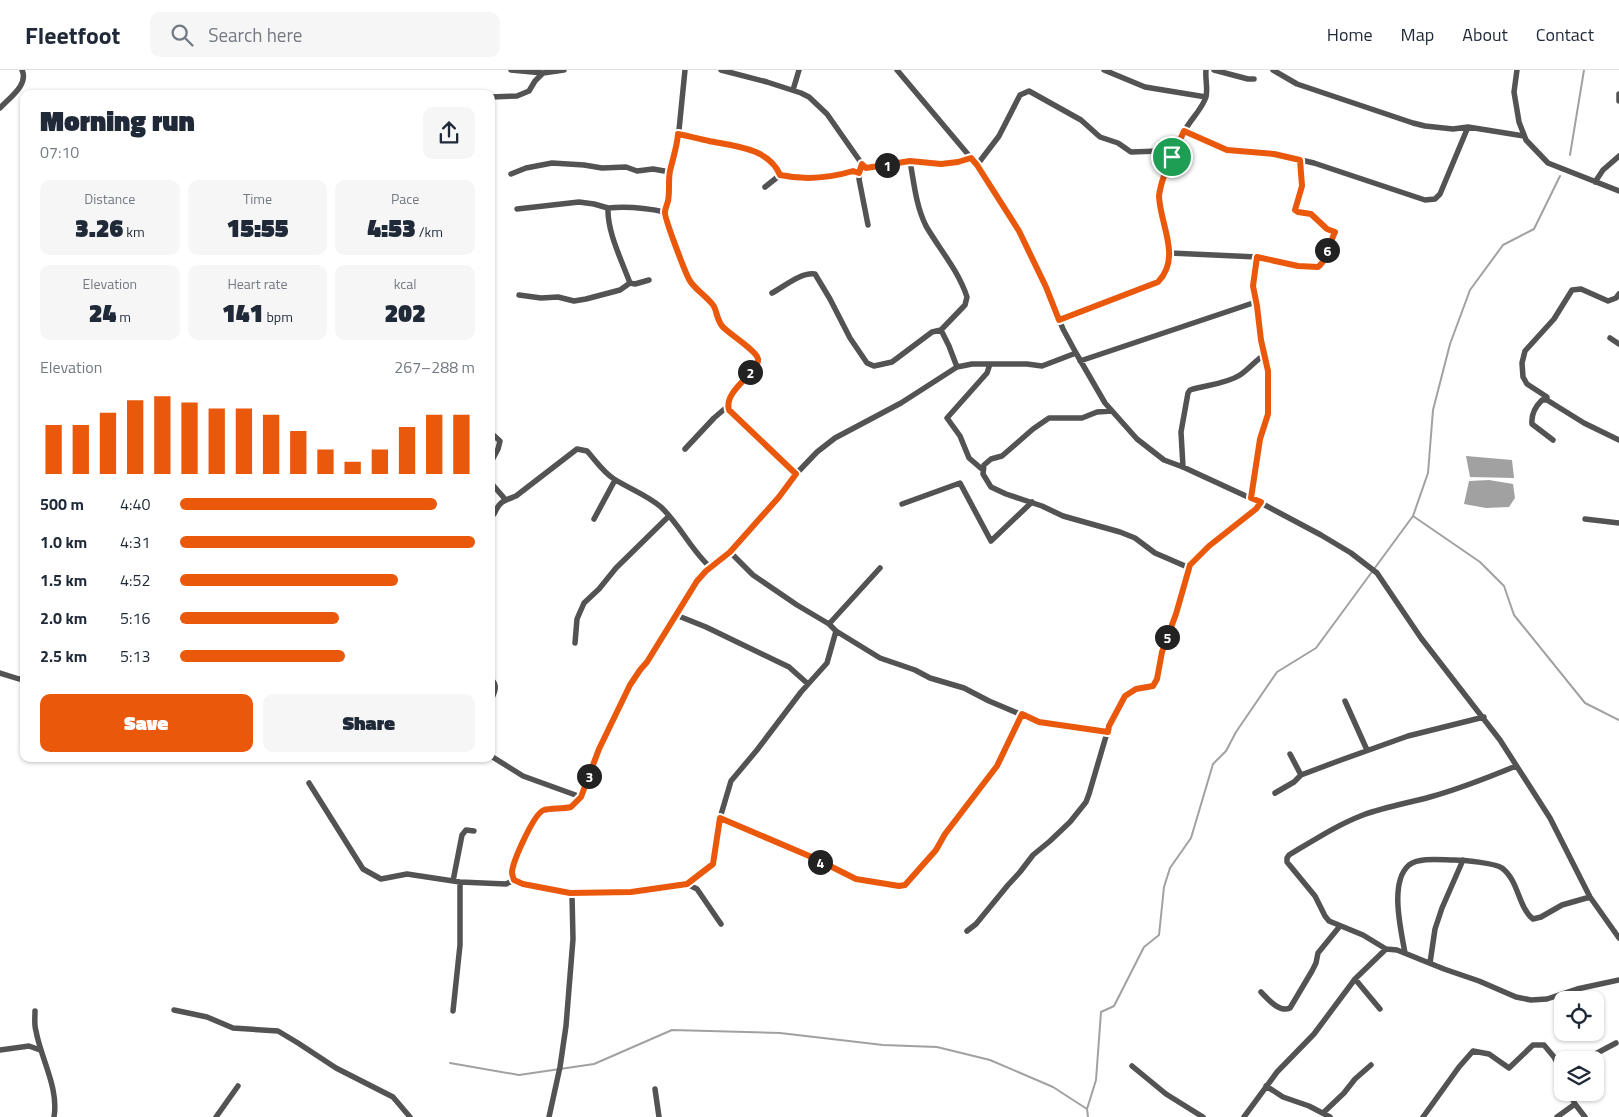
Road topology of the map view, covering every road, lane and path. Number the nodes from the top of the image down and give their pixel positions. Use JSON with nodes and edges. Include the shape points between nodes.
{"nodes":[{"id":1,"x":22,"y":70,"type":"edge"},
{"id":2,"x":511,"y":70,"type":"edge"},
{"id":3,"x":564,"y":70,"type":"edge"},
{"id":4,"x":684,"y":70,"type":"edge"},
{"id":5,"x":721,"y":70,"type":"edge"},
{"id":6,"x":799,"y":70,"type":"edge"},
{"id":7,"x":897,"y":70,"type":"edge"},
{"id":8,"x":1104,"y":70,"type":"edge"},
{"id":9,"x":1206,"y":70,"type":"edge"},
{"id":10,"x":1214,"y":70,"type":"edge"},
{"id":11,"x":1274,"y":70,"type":"edge"},
{"id":12,"x":1517,"y":70,"type":"edge"},
{"id":13,"x":543,"y":73,"type":"junction"},
{"id":14,"x":1254,"y":79,"type":"dead end"},
{"id":15,"x":792,"y":90,"type":"junction"},
{"id":16,"x":1619,"y":94,"type":"edge"},
{"id":17,"x":495,"y":97,"type":"edge"},
{"id":18,"x":1206,"y":97,"type":"junction"},
{"id":19,"x":1619,"y":101,"type":"edge"},
{"id":20,"x":0,"y":108,"type":"edge"},
{"id":21,"x":1468,"y":127,"type":"junction"},
{"id":22,"x":1184,"y":131,"type":"junction"},
{"id":23,"x":678,"y":134,"type":"junction"},
{"id":24,"x":1524,"y":136,"type":"junction"},
{"id":25,"x":1619,"y":156,"type":"edge"},
{"id":26,"x":1172,"y":157,"type":"junction"},
{"id":27,"x":971,"y":158,"type":"junction"},
{"id":28,"x":1300,"y":160,"type":"junction"},
{"id":29,"x":910,"y":161,"type":"junction"},
{"id":30,"x":862,"y":164,"type":"junction"},
{"id":31,"x":977,"y":165,"type":"junction"},
{"id":32,"x":670,"y":172,"type":"junction"},
{"id":33,"x":859,"y":173,"type":"junction"},
{"id":34,"x":511,"y":174,"type":"dead end"},
{"id":35,"x":780,"y":175,"type":"junction"},
{"id":36,"x":1595,"y":182,"type":"junction"},
{"id":37,"x":765,"y":187,"type":"dead end"},
{"id":38,"x":1619,"y":191,"type":"edge"},
{"id":39,"x":608,"y":208,"type":"junction"},
{"id":40,"x":517,"y":209,"type":"dead end"},
{"id":41,"x":665,"y":212,"type":"junction"},
{"id":42,"x":868,"y":225,"type":"dead end"},
{"id":43,"x":1170,"y":253,"type":"junction"},
{"id":44,"x":1257,"y":257,"type":"junction"},
{"id":45,"x":649,"y":280,"type":"dead end"},
{"id":46,"x":630,"y":284,"type":"junction"},
{"id":47,"x":772,"y":292,"type":"dead end"},
{"id":48,"x":1619,"y":294,"type":"edge"},
{"id":49,"x":519,"y":295,"type":"dead end"},
{"id":50,"x":1256,"y":302,"type":"junction"},
{"id":51,"x":1059,"y":320,"type":"junction"},
{"id":52,"x":940,"y":330,"type":"junction"},
{"id":53,"x":1610,"y":338,"type":"dead end"},
{"id":54,"x":1619,"y":344,"type":"edge"},
{"id":55,"x":1076,"y":353,"type":"junction"},
{"id":56,"x":1264,"y":355,"type":"junction"},
{"id":57,"x":1080,"y":361,"type":"junction"},
{"id":58,"x":990,"y":364,"type":"junction"},
{"id":59,"x":957,"y":367,"type":"junction"},
{"id":60,"x":1547,"y":400,"type":"junction"},
{"id":61,"x":728,"y":406,"type":"junction"},
{"id":62,"x":1112,"y":411,"type":"junction"},
{"id":63,"x":495,"y":437,"type":"edge"},
{"id":64,"x":1553,"y":440,"type":"dead end"},
{"id":65,"x":1619,"y":440,"type":"edge"},
{"id":66,"x":685,"y":449,"type":"dead end"},
{"id":67,"x":495,"y":455,"type":"edge"},
{"id":68,"x":1183,"y":467,"type":"junction"},
{"id":69,"x":983,"y":470,"type":"junction"},
{"id":70,"x":796,"y":474,"type":"junction"},
{"id":71,"x":615,"y":480,"type":"junction"},
{"id":72,"x":495,"y":488,"type":"edge"},
{"id":73,"x":1251,"y":498,"type":"junction"},
{"id":74,"x":505,"y":499,"type":"junction"},
{"id":75,"x":1032,"y":502,"type":"junction"},
{"id":76,"x":1261,"y":502,"type":"junction"},
{"id":77,"x":902,"y":504,"type":"dead end"},
{"id":78,"x":495,"y":512,"type":"edge"},
{"id":79,"x":669,"y":516,"type":"junction"},
{"id":80,"x":594,"y":519,"type":"dead end"},
{"id":81,"x":1586,"y":519,"type":"dead end"},
{"id":82,"x":1619,"y":523,"type":"edge"},
{"id":83,"x":730,"y":552,"type":"junction"},
{"id":84,"x":1190,"y":565,"type":"junction"},
{"id":85,"x":710,"y":568,"type":"junction"},
{"id":86,"x":880,"y":568,"type":"dead end"},
{"id":87,"x":676,"y":615,"type":"junction"},
{"id":88,"x":829,"y":624,"type":"junction"},
{"id":89,"x":836,"y":631,"type":"junction"},
{"id":90,"x":575,"y":642,"type":"dead end"},
{"id":91,"x":0,"y":673,"type":"edge"},
{"id":92,"x":20,"y":678,"type":"edge"},
{"id":93,"x":808,"y":684,"type":"junction"},
{"id":94,"x":1345,"y":701,"type":"dead end"},
{"id":95,"x":1022,"y":714,"type":"junction"},
{"id":96,"x":1484,"y":717,"type":"junction"},
{"id":97,"x":1108,"y":732,"type":"junction"},
{"id":98,"x":1368,"y":750,"type":"junction"},
{"id":99,"x":1290,"y":754,"type":"dead end"},
{"id":100,"x":495,"y":758,"type":"edge"},
{"id":101,"x":1516,"y":766,"type":"junction"},
{"id":102,"x":1301,"y":775,"type":"junction"},
{"id":103,"x":308,"y":783,"type":"dead end"},
{"id":104,"x":1275,"y":793,"type":"dead end"},
{"id":105,"x":581,"y":797,"type":"junction"},
{"id":106,"x":720,"y":818,"type":"junction"},
{"id":107,"x":474,"y":831,"type":"dead end"},
{"id":108,"x":1463,"y":860,"type":"junction"},
{"id":109,"x":514,"y":880,"type":"junction"},
{"id":110,"x":456,"y":882,"type":"junction"},
{"id":111,"x":687,"y":884,"type":"junction"},
{"id":112,"x":570,"y":893,"type":"junction"},
{"id":113,"x":1590,"y":897,"type":"junction"},
{"id":114,"x":721,"y":924,"type":"dead end"},
{"id":115,"x":1340,"y":926,"type":"junction"},
{"id":116,"x":967,"y":931,"type":"dead end"},
{"id":117,"x":1619,"y":938,"type":"edge"},
{"id":118,"x":1386,"y":949,"type":"junction"},
{"id":119,"x":1405,"y":953,"type":"junction"},
{"id":120,"x":1430,"y":963,"type":"junction"},
{"id":121,"x":1355,"y":979,"type":"junction"},
{"id":122,"x":1619,"y":980,"type":"edge"},
{"id":123,"x":1261,"y":992,"type":"dead end"},
{"id":124,"x":1380,"y":1009,"type":"dead end"},
{"id":125,"x":174,"y":1010,"type":"dead end"},
{"id":126,"x":35,"y":1011,"type":"dead end"},
{"id":127,"x":453,"y":1011,"type":"dead end"},
{"id":128,"x":1616,"y":1043,"type":"dead end"},
{"id":129,"x":0,"y":1050,"type":"edge"},
{"id":130,"x":40,"y":1050,"type":"junction"},
{"id":131,"x":1601,"y":1051,"type":"edge"},
{"id":132,"x":1554,"y":1057,"type":"edge"},
{"id":133,"x":1371,"y":1065,"type":"dead end"},
{"id":134,"x":1132,"y":1066,"type":"dead end"},
{"id":135,"x":238,"y":1086,"type":"dead end"},
{"id":136,"x":1266,"y":1086,"type":"junction"},
{"id":137,"x":655,"y":1089,"type":"dead end"},
{"id":138,"x":1574,"y":1101,"type":"edge"},
{"id":139,"x":1576,"y":1104,"type":"junction"},
{"id":140,"x":1323,"y":1113,"type":"junction"},
{"id":141,"x":54,"y":1117,"type":"edge"},
{"id":142,"x":216,"y":1117,"type":"edge"},
{"id":143,"x":410,"y":1117,"type":"edge"},
{"id":144,"x":549,"y":1117,"type":"edge"},
{"id":145,"x":659,"y":1117,"type":"edge"},
{"id":146,"x":1203,"y":1117,"type":"edge"},
{"id":147,"x":1244,"y":1117,"type":"edge"},
{"id":148,"x":1330,"y":1117,"type":"edge"},
{"id":149,"x":1423,"y":1117,"type":"edge"},
{"id":150,"x":1557,"y":1117,"type":"edge"},
{"id":151,"x":1585,"y":1117,"type":"edge"}],
"edges":[{"from":1,"to":20,"type":"street","via":[[24,80],[20,87]]},
{"from":2,"to":13,"type":"street"},
{"from":3,"to":13,"type":"street"},
{"from":4,"to":23,"type":"street"},
{"from":5,"to":15,"type":"street"},
{"from":6,"to":15,"type":"street"},
{"from":7,"to":27,"type":"street"},
{"from":8,"to":18,"type":"street","via":[[1144,87]]},
{"from":9,"to":18,"type":"street"},
{"from":10,"to":14,"type":"street"},
{"from":11,"to":21,"type":"street","via":[[1297,84],[1414,123],[1453,129]]},
{"from":12,"to":24,"type":"street","via":[[1514,92]]},
{"from":13,"to":17,"type":"street","via":[[529,91],[517,96]]},
{"from":15,"to":30,"type":"street","via":[[820,106]]},
{"from":16,"to":19,"type":"street"},
{"from":18,"to":22,"type":"street"},
{"from":21,"to":24,"type":"street"},
{"from":21,"to":28,"type":"street","via":[[1435,199],[1425,200]]},
{"from":22,"to":26,"type":"street"},
{"from":22,"to":28,"type":"street","via":[[1227,150]]},
{"from":23,"to":32,"type":"street"},
{"from":23,"to":35,"type":"street","via":[[750,150],[769,159],[777,166]]},
{"from":24,"to":36,"type":"street","via":[[1548,163]]},
{"from":25,"to":36,"type":"street"},
{"from":26,"to":31,"type":"street","via":[[1159,152],[1131,152],[1100,137],[1081,120],[1029,91],[1020,95],[999,136]]},
{"from":26,"to":43,"type":"street","via":[[1159,196]]},
{"from":27,"to":29,"type":"street","via":[[941,164]]},
{"from":27,"to":31,"type":"street"},
{"from":28,"to":44,"type":"street","via":[[1302,186],[1295,210],[1311,214],[1335,232],[1323,264],[1318,267],[1298,266]]},
{"from":29,"to":30,"type":"street","via":[[866,168]]},
{"from":29,"to":52,"type":"street","via":[[919,208],[926,225],[954,267],[968,297],[965,305]]},
{"from":30,"to":33,"type":"street"},
{"from":31,"to":51,"type":"street","via":[[1019,231]]},
{"from":32,"to":34,"type":"street","via":[[552,163]]},
{"from":32,"to":41,"type":"street"},
{"from":33,"to":35,"type":"street","via":[[853,171],[817,178]]},
{"from":33,"to":42,"type":"street"},
{"from":35,"to":37,"type":"street"},
{"from":36,"to":38,"type":"street"},
{"from":39,"to":40,"type":"street","via":[[579,202]]},
{"from":39,"to":41,"type":"street","via":[[626,206]]},
{"from":39,"to":46,"type":"street","via":[[613,236]]},
{"from":41,"to":61,"type":"street","via":[[690,281],[715,307],[716,318],[723,327],[758,358],[756,366],[730,398]]},
{"from":43,"to":44,"type":"street"},
{"from":43,"to":51,"type":"street","via":[[1166,272],[1158,282]]},
{"from":44,"to":50,"type":"street","via":[[1253,286]]},
{"from":45,"to":46,"type":"street"},
{"from":46,"to":49,"type":"street","via":[[586,300]]},
{"from":47,"to":52,"type":"street","via":[[800,277],[815,274],[850,338],[867,363],[874,366],[892,362],[932,332]]},
{"from":48,"to":60,"type":"street","via":[[1608,301],[1581,289],[1572,290],[1554,319],[1525,352],[1523,377]]},
{"from":50,"to":56,"type":"street"},
{"from":50,"to":57,"type":"street"},
{"from":51,"to":55,"type":"street"},
{"from":52,"to":59,"type":"street"},
{"from":53,"to":54,"type":"street"},
{"from":55,"to":57,"type":"street"},
{"from":55,"to":58,"type":"street","via":[[1042,366]]},
{"from":56,"to":68,"type":"street","via":[[1230,380],[1188,393],[1181,432]]},
{"from":56,"to":73,"type":"street","via":[[1268,371],[1268,414],[1260,439]]},
{"from":57,"to":62,"type":"street"},
{"from":58,"to":59,"type":"street"},
{"from":58,"to":69,"type":"street","via":[[987,373],[947,418],[970,458]]},
{"from":59,"to":70,"type":"street","via":[[901,403],[834,438]]},
{"from":60,"to":64,"type":"street","via":[[1538,404],[1532,424]]},
{"from":60,"to":65,"type":"street"},
{"from":61,"to":66,"type":"street"},
{"from":61,"to":70,"type":"street","via":[[737,419]]},
{"from":62,"to":68,"type":"street","via":[[1136,439],[1164,460]]},
{"from":62,"to":69,"type":"street","via":[[1082,418],[1049,418],[1002,456],[991,458]]},
{"from":63,"to":67,"type":"street","via":[[500,441]]},
{"from":68,"to":73,"type":"street"},
{"from":69,"to":75,"type":"street","via":[[982,474],[991,487]]},
{"from":70,"to":83,"type":"street"},
{"from":71,"to":74,"type":"street","via":[[587,451],[577,449],[516,496]]},
{"from":71,"to":79,"type":"street","via":[[649,498]]},
{"from":71,"to":80,"type":"street"},
{"from":72,"to":74,"type":"street"},
{"from":73,"to":76,"type":"street"},
{"from":74,"to":78,"type":"street"},
{"from":75,"to":77,"type":"street","via":[[991,541],[960,483]]},
{"from":75,"to":84,"type":"street","via":[[1063,516],[1135,538],[1156,553]]},
{"from":76,"to":84,"type":"street"},
{"from":76,"to":96,"type":"street","via":[[1351,553],[1377,573],[1421,638]]},
{"from":79,"to":85,"type":"street"},
{"from":79,"to":90,"type":"street","via":[[584,603],[577,619]]},
{"from":81,"to":82,"type":"street"},
{"from":83,"to":85,"type":"street"},
{"from":83,"to":88,"type":"street","via":[[752,575]]},
{"from":84,"to":97,"type":"street","via":[[1162,652],[1157,679],[1153,686],[1136,689],[1125,696]]},
{"from":85,"to":87,"type":"street","via":[[697,581]]},
{"from":86,"to":88,"type":"street"},
{"from":87,"to":93,"type":"street","via":[[788,667]]},
{"from":87,"to":105,"type":"street","via":[[630,685],[599,749]]},
{"from":88,"to":89,"type":"street"},
{"from":89,"to":93,"type":"street","via":[[827,663]]},
{"from":89,"to":95,"type":"street","via":[[880,658],[964,688]]},
{"from":91,"to":92,"type":"street"},
{"from":93,"to":106,"type":"street","via":[[731,781]]},
{"from":94,"to":98,"type":"street"},
{"from":95,"to":97,"type":"street","via":[[1039,722]]},
{"from":95,"to":106,"type":"street","via":[[997,766],[936,850],[905,885],[856,879]]},
{"from":96,"to":98,"type":"street","via":[[1408,736]]},
{"from":96,"to":101,"type":"street"},
{"from":97,"to":116,"type":"street","via":[[1086,802],[1050,842],[1033,854]]},
{"from":98,"to":102,"type":"street"},
{"from":99,"to":102,"type":"street"},
{"from":100,"to":105,"type":"street","via":[[523,776]]},
{"from":101,"to":113,"type":"street","via":[[1550,818]]},
{"from":101,"to":115,"type":"street","via":[[1446,792],[1366,814],[1328,831],[1289,855],[1287,862],[1315,896],[1325,916]]},
{"from":102,"to":104,"type":"street"},
{"from":103,"to":110,"type":"street","via":[[363,869],[381,879],[407,874]]},
{"from":105,"to":109,"type":"street","via":[[571,807],[543,810],[538,814],[514,864]]},
{"from":106,"to":111,"type":"street","via":[[713,864]]},
{"from":107,"to":110,"type":"street","via":[[466,830],[462,835]]},
{"from":108,"to":113,"type":"street","via":[[1502,868],[1513,881],[1533,919],[1562,905]]},
{"from":108,"to":119,"type":"street","via":[[1430,859],[1410,864],[1404,871],[1398,893]]},
{"from":108,"to":120,"type":"street","via":[[1442,908]]},
{"from":109,"to":110,"type":"street","via":[[506,884]]},
{"from":109,"to":112,"type":"street"},
{"from":110,"to":127,"type":"street","via":[[460,945]]},
{"from":111,"to":112,"type":"street","via":[[631,892]]},
{"from":111,"to":114,"type":"street","via":[[698,889]]},
{"from":112,"to":144,"type":"street","via":[[573,939],[567,1016]]},
{"from":113,"to":117,"type":"street"},
{"from":115,"to":118,"type":"street"},
{"from":115,"to":123,"type":"street","via":[[1318,953],[1312,971],[1290,1008],[1282,1009]]},
{"from":118,"to":119,"type":"street"},
{"from":118,"to":121,"type":"street"},
{"from":119,"to":120,"type":"street"},
{"from":120,"to":122,"type":"street","via":[[1531,1000],[1547,999]]},
{"from":121,"to":124,"type":"street"},
{"from":121,"to":136,"type":"street","via":[[1314,1034]]},
{"from":125,"to":143,"type":"street","via":[[207,1017],[233,1028],[278,1031],[336,1068],[394,1097]]},
{"from":126,"to":130,"type":"street"},
{"from":128,"to":131,"type":"street"},
{"from":129,"to":130,"type":"street","via":[[29,1046]]},
{"from":130,"to":141,"type":"street","via":[[56,1108]]},
{"from":132,"to":149,"type":"street","via":[[1544,1045],[1533,1045],[1509,1068],[1489,1054],[1473,1051]]},
{"from":133,"to":140,"type":"street"},
{"from":134,"to":146,"type":"street","via":[[1166,1094]]},
{"from":135,"to":142,"type":"street"},
{"from":136,"to":140,"type":"street","via":[[1283,1097]]},
{"from":136,"to":147,"type":"street"},
{"from":137,"to":145,"type":"street"},
{"from":138,"to":139,"type":"street"},
{"from":139,"to":150,"type":"street"},
{"from":139,"to":151,"type":"street"},
{"from":140,"to":148,"type":"street"}]}
